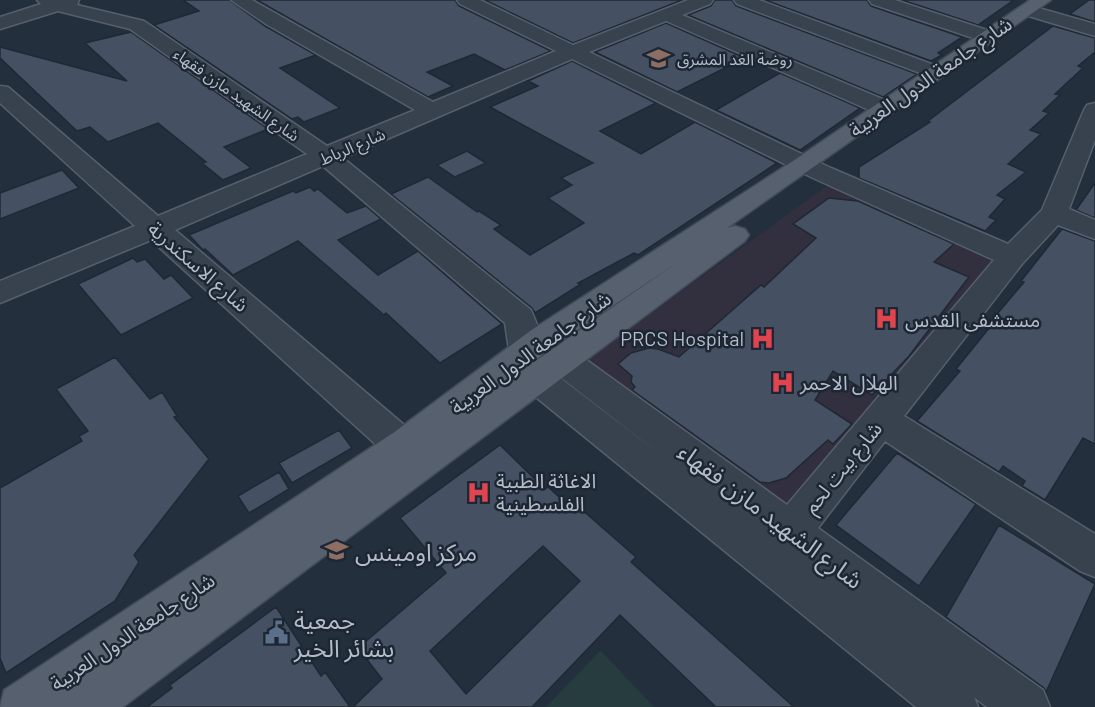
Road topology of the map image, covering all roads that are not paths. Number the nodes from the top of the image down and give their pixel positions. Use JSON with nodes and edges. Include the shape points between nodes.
{"nodes":[{"id":1,"x":240,"y":0,"type":"edge"},
{"id":2,"x":466,"y":0,"type":"edge"},
{"id":3,"x":704,"y":0,"type":"edge"},
{"id":4,"x":742,"y":0,"type":"edge"},
{"id":5,"x":878,"y":0,"type":"edge"},
{"id":6,"x":59,"y":2,"type":"edge"},
{"id":7,"x":1024,"y":14,"type":"edge"},
{"id":8,"x":666,"y":15,"type":"junction"},
{"id":9,"x":0,"y":23,"type":"edge"},
{"id":10,"x":1095,"y":30,"type":"edge"},
{"id":11,"x":572,"y":52,"type":"junction"},
{"id":12,"x":935,"y":72,"type":"junction"},
{"id":13,"x":0,"y":92,"type":"edge"},
{"id":14,"x":884,"y":108,"type":"junction"},
{"id":15,"x":1095,"y":110,"type":"edge"},
{"id":16,"x":433,"y":111,"type":"junction"},
{"id":17,"x":327,"y":156,"type":"junction"},
{"id":18,"x":813,"y":168,"type":"junction"},
{"id":19,"x":1054,"y":213,"type":"junction"},
{"id":20,"x":155,"y":228,"type":"junction"},
{"id":21,"x":1095,"y":230,"type":"edge"},
{"id":22,"x":1012,"y":257,"type":"junction"},
{"id":23,"x":0,"y":293,"type":"edge"},
{"id":24,"x":536,"y":351,"type":"junction"},
{"id":25,"x":881,"y":420,"type":"junction"},
{"id":26,"x":397,"y":441,"type":"dead end"},
{"id":27,"x":791,"y":531,"type":"junction"},
{"id":28,"x":1095,"y":557,"type":"edge"},
{"id":29,"x":21,"y":707,"type":"edge"},
{"id":30,"x":83,"y":707,"type":"edge"},
{"id":31,"x":954,"y":707,"type":"edge"},
{"id":32,"x":1026,"y":707,"type":"edge"}],
"edges":[{"from":1,"to":16,"type":"street"},
{"from":2,"to":11,"type":"street"},
{"from":3,"to":8,"type":"street","name":"شارع الرباط"},
{"from":4,"to":12,"type":"street"},
{"from":5,"to":7,"type":"street"},
{"from":6,"to":9,"type":"street"},
{"from":6,"to":17,"type":"street","name":"شارع الشهيد مازن فقهاء","via":[[137,25]]},
{"from":7,"to":10,"type":"street"},
{"from":7,"to":12,"type":"main road","name":"شارع جامعة الدول العربية"},
{"from":7,"to":18,"type":"main road","name":"شارع جامعة الدول العربية"},
{"from":8,"to":11,"type":"street","name":"شارع الرباط"},
{"from":8,"to":14,"type":"street"},
{"from":11,"to":16,"type":"street","name":"شارع الرباط"},
{"from":11,"to":18,"type":"street"},
{"from":12,"to":14,"type":"main road","name":"شارع جامعة الدول العربية"},
{"from":13,"to":20,"type":"street","name":"شارع الاسكندرية"},
{"from":14,"to":18,"type":"main road","name":"شارع جامعة الدول العربية"},
{"from":15,"to":19,"type":"street","name":"شارع بيت لحم"},
{"from":16,"to":17,"type":"street","name":"شارع الرباط"},
{"from":17,"to":20,"type":"street","name":"شارع الرباط"},
{"from":17,"to":24,"type":"street","name":"شارع الشهيد مازن فقهاء"},
{"from":18,"to":22,"type":"street"},
{"from":18,"to":24,"type":"main road","name":"شارع جامعة الدول العربية"},
{"from":19,"to":21,"type":"street"},
{"from":19,"to":22,"type":"street","name":"شارع بيت لحم"},
{"from":20,"to":23,"type":"street","name":"شارع الرباط"},
{"from":20,"to":26,"type":"street","name":"شارع الاسكندرية"},
{"from":22,"to":25,"type":"street","name":"شارع بيت لحم"},
{"from":24,"to":27,"type":"street","name":"شارع الشهيد مازن فقهاء"},
{"from":24,"to":29,"type":"main road","name":"شارع جامعة الدول العربية"},
{"from":24,"to":30,"type":"main road","name":"شارع جامعة الدول العربية"},
{"from":24,"to":31,"type":"street","name":"شارع الشهيد مازن فقهاء"},
{"from":25,"to":27,"type":"street","name":"شارع بيت لحم"},
{"from":25,"to":28,"type":"street"},
{"from":27,"to":32,"type":"street","name":"شارع الشهيد مازن فقهاء"}]}
